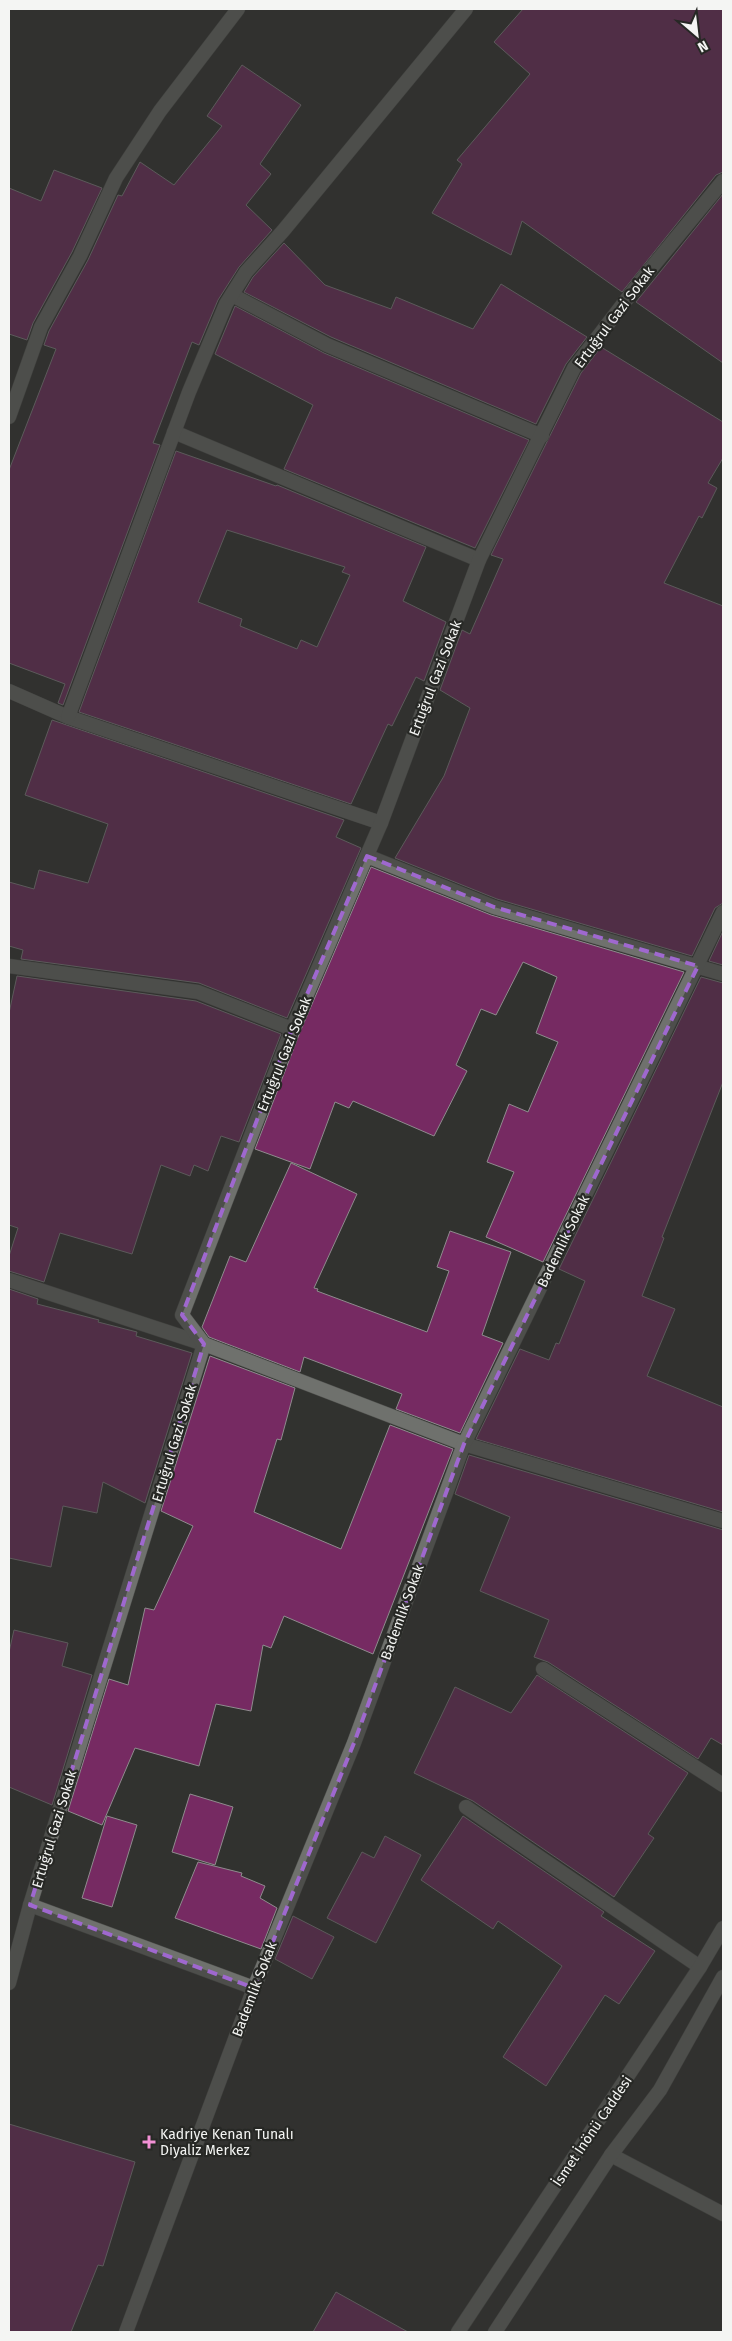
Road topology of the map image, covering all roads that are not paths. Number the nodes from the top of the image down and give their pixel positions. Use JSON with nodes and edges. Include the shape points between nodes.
{"nodes":[{"id":1,"x":238,"y":9,"type":"edge"},
{"id":2,"x":466,"y":9,"type":"edge"},
{"id":3,"x":723,"y":181,"type":"edge"},
{"id":4,"x":232,"y":295,"type":"junction"},
{"id":5,"x":9,"y":417,"type":"edge"},
{"id":6,"x":174,"y":432,"type":"junction"},
{"id":7,"x":542,"y":436,"type":"junction"},
{"id":8,"x":479,"y":560,"type":"junction"},
{"id":9,"x":9,"y":691,"type":"edge"},
{"id":10,"x":68,"y":717,"type":"junction"},
{"id":11,"x":381,"y":822,"type":"junction"},
{"id":12,"x":367,"y":856,"type":"junction"},
{"id":13,"x":723,"y":912,"type":"edge"},
{"id":14,"x":9,"y":966,"type":"edge"},
{"id":15,"x":698,"y":966,"type":"junction"},
{"id":16,"x":723,"y":974,"type":"edge"},
{"id":17,"x":292,"y":1029,"type":"junction"},
{"id":18,"x":9,"y":1280,"type":"edge"},
{"id":19,"x":204,"y":1344,"type":"junction"},
{"id":20,"x":464,"y":1444,"type":"junction"},
{"id":21,"x":723,"y":1520,"type":"edge"},
{"id":22,"x":542,"y":1669,"type":"dead end"},
{"id":23,"x":723,"y":1786,"type":"edge"},
{"id":24,"x":466,"y":1807,"type":"dead end"},
{"id":25,"x":30,"y":1905,"type":"junction"},
{"id":26,"x":723,"y":1928,"type":"edge"},
{"id":27,"x":700,"y":1967,"type":"junction"},
{"id":28,"x":723,"y":1977,"type":"edge"},
{"id":29,"x":9,"y":1983,"type":"edge"},
{"id":30,"x":254,"y":1988,"type":"junction"},
{"id":31,"x":611,"y":2155,"type":"junction"},
{"id":32,"x":723,"y":2214,"type":"edge"},
{"id":33,"x":126,"y":2332,"type":"edge"},
{"id":34,"x":458,"y":2332,"type":"edge"},
{"id":35,"x":495,"y":2332,"type":"edge"}],
"edges":[{"from":1,"to":5,"type":"street","via":[[160,111],[116,178],[80,256],[41,327]]},
{"from":2,"to":4,"type":"street","via":[[246,272]]},
{"from":3,"to":7,"type":"street","name":"Ertuğrul Gazi Sokak","via":[[574,368]]},
{"from":4,"to":6,"type":"street","via":[[206,350]]},
{"from":4,"to":7,"type":"street","via":[[327,345]]},
{"from":6,"to":8,"type":"street"},
{"from":6,"to":10,"type":"street"},
{"from":7,"to":8,"type":"street","name":"Ertuğrul Gazi Sokak"},
{"from":8,"to":11,"type":"street","name":"Ertuğrul Gazi Sokak"},
{"from":9,"to":10,"type":"street"},
{"from":10,"to":11,"type":"street"},
{"from":11,"to":12,"type":"street","name":"Ertuğrul Gazi Sokak"},
{"from":12,"to":15,"type":"street","via":[[494,907]]},
{"from":12,"to":17,"type":"street","name":"Ertuğrul Gazi Sokak"},
{"from":13,"to":15,"type":"street","name":"Bademlik Sokak"},
{"from":14,"to":17,"type":"street","via":[[198,992]]},
{"from":15,"to":16,"type":"street"},
{"from":15,"to":20,"type":"street","name":"Bademlik Sokak"},
{"from":17,"to":19,"type":"street","name":"Ertuğrul Gazi Sokak","via":[[182,1315]]},
{"from":18,"to":19,"type":"street"},
{"from":19,"to":20,"type":"street"},
{"from":19,"to":25,"type":"street","name":"Ertuğrul Gazi Sokak"},
{"from":20,"to":21,"type":"street"},
{"from":20,"to":30,"type":"street","name":"Bademlik Sokak","via":[[354,1743]]},
{"from":22,"to":23,"type":"street"},
{"from":24,"to":27,"type":"street"},
{"from":25,"to":29,"type":"street","name":"Ertuğrul Gazi Sokak"},
{"from":25,"to":30,"type":"street"},
{"from":26,"to":27,"type":"street","name":"İsmet İnönü Caddesi"},
{"from":27,"to":34,"type":"street","name":"İsmet İnönü Caddesi"},
{"from":28,"to":31,"type":"street","via":[[660,2090]]},
{"from":30,"to":33,"type":"street","name":"Bademlik Sokak"},
{"from":31,"to":32,"type":"street"},
{"from":31,"to":35,"type":"street"}]}
